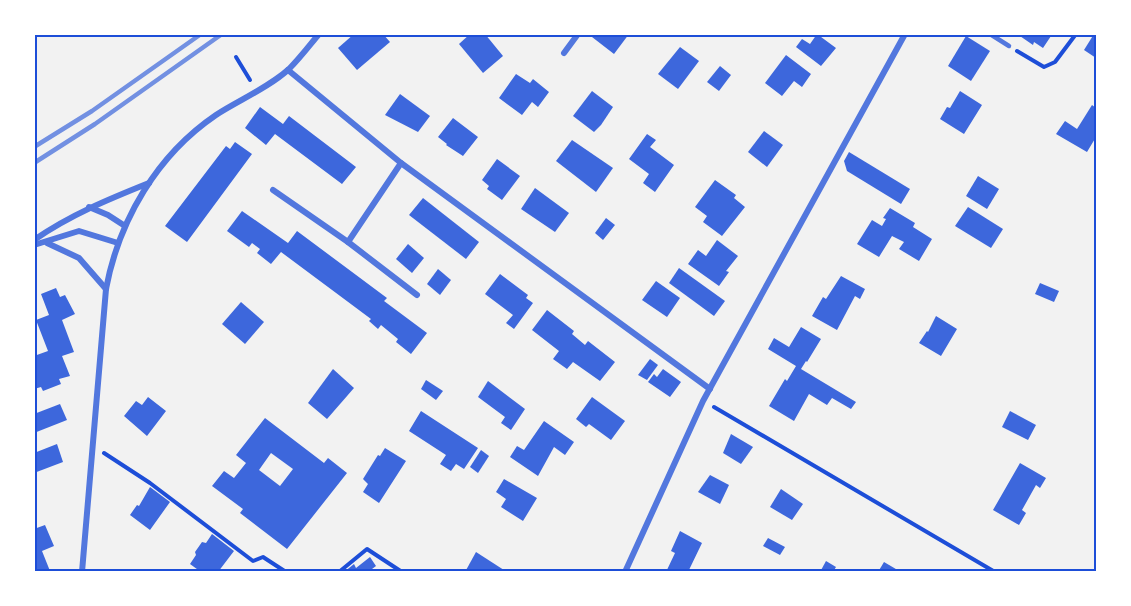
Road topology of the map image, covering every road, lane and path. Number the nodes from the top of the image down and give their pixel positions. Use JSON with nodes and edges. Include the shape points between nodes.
{"nodes":[{"id":1,"x":319,"y":34,"type":"edge"},
{"id":2,"x":578,"y":34,"type":"edge"},
{"id":3,"x":905,"y":34,"type":"edge"},
{"id":4,"x":990,"y":34,"type":"edge"},
{"id":5,"x":1076,"y":34,"type":"edge"},
{"id":6,"x":1009,"y":46,"type":"joint"},
{"id":7,"x":564,"y":53,"type":"dead end"},
{"id":8,"x":236,"y":57,"type":"dead end"},
{"id":9,"x":288,"y":70,"type":"junction"},
{"id":10,"x":252,"y":83,"type":"dead end"},
{"id":11,"x":401,"y":163,"type":"junction"},
{"id":12,"x":149,"y":183,"type":"junction"},
{"id":13,"x":273,"y":190,"type":"dead end"},
{"id":14,"x":89,"y":207,"type":"junction"},
{"id":15,"x":125,"y":226,"type":"junction"},
{"id":16,"x":34,"y":240,"type":"edge"},
{"id":17,"x":348,"y":242,"type":"junction"},
{"id":18,"x":47,"y":243,"type":"junction"},
{"id":19,"x":118,"y":243,"type":"junction"},
{"id":20,"x":34,"y":245,"type":"edge"},
{"id":21,"x":106,"y":289,"type":"junction"},
{"id":22,"x":417,"y":295,"type":"dead end"},
{"id":23,"x":710,"y":389,"type":"junction"},
{"id":24,"x":703,"y":401,"type":"junction"},
{"id":25,"x":93,"y":446,"type":"junction"},
{"id":26,"x":82,"y":572,"type":"edge"},
{"id":27,"x":286,"y":572,"type":"edge"},
{"id":28,"x":339,"y":572,"type":"edge"},
{"id":29,"x":402,"y":572,"type":"edge"},
{"id":30,"x":625,"y":572,"type":"edge"},
{"id":31,"x":995,"y":572,"type":"edge"}],
"edges":[{"from":1,"to":9,"type":"street"},
{"from":2,"to":7,"type":"street"},
{"from":3,"to":23,"type":"street"},
{"from":4,"to":6,"type":"lane"},
{"from":5,"to":6,"type":"path","via":[[1055,62],[1044,67]]},
{"from":8,"to":10,"type":"path"},
{"from":9,"to":11,"type":"street"},
{"from":9,"to":12,"type":"street","via":[[207,123],[168,158]]},
{"from":11,"to":17,"type":"street"},
{"from":11,"to":23,"type":"street"},
{"from":12,"to":14,"type":"street"},
{"from":12,"to":15,"type":"street"},
{"from":13,"to":17,"type":"street"},
{"from":14,"to":15,"type":"street"},
{"from":14,"to":16,"type":"street"},
{"from":15,"to":19,"type":"street"},
{"from":17,"to":22,"type":"street"},
{"from":18,"to":19,"type":"street","via":[[79,231]]},
{"from":18,"to":20,"type":"street"},
{"from":18,"to":21,"type":"street","via":[[79,258]]},
{"from":19,"to":21,"type":"street"},
{"from":21,"to":25,"type":"street"},
{"from":23,"to":24,"type":"street"},
{"from":24,"to":30,"type":"street"},
{"from":24,"to":31,"type":"path"},
{"from":25,"to":26,"type":"street"},
{"from":25,"to":27,"type":"path","via":[[150,483],[253,561],[263,557]]},
{"from":28,"to":29,"type":"path","via":[[366,549]]}]}
